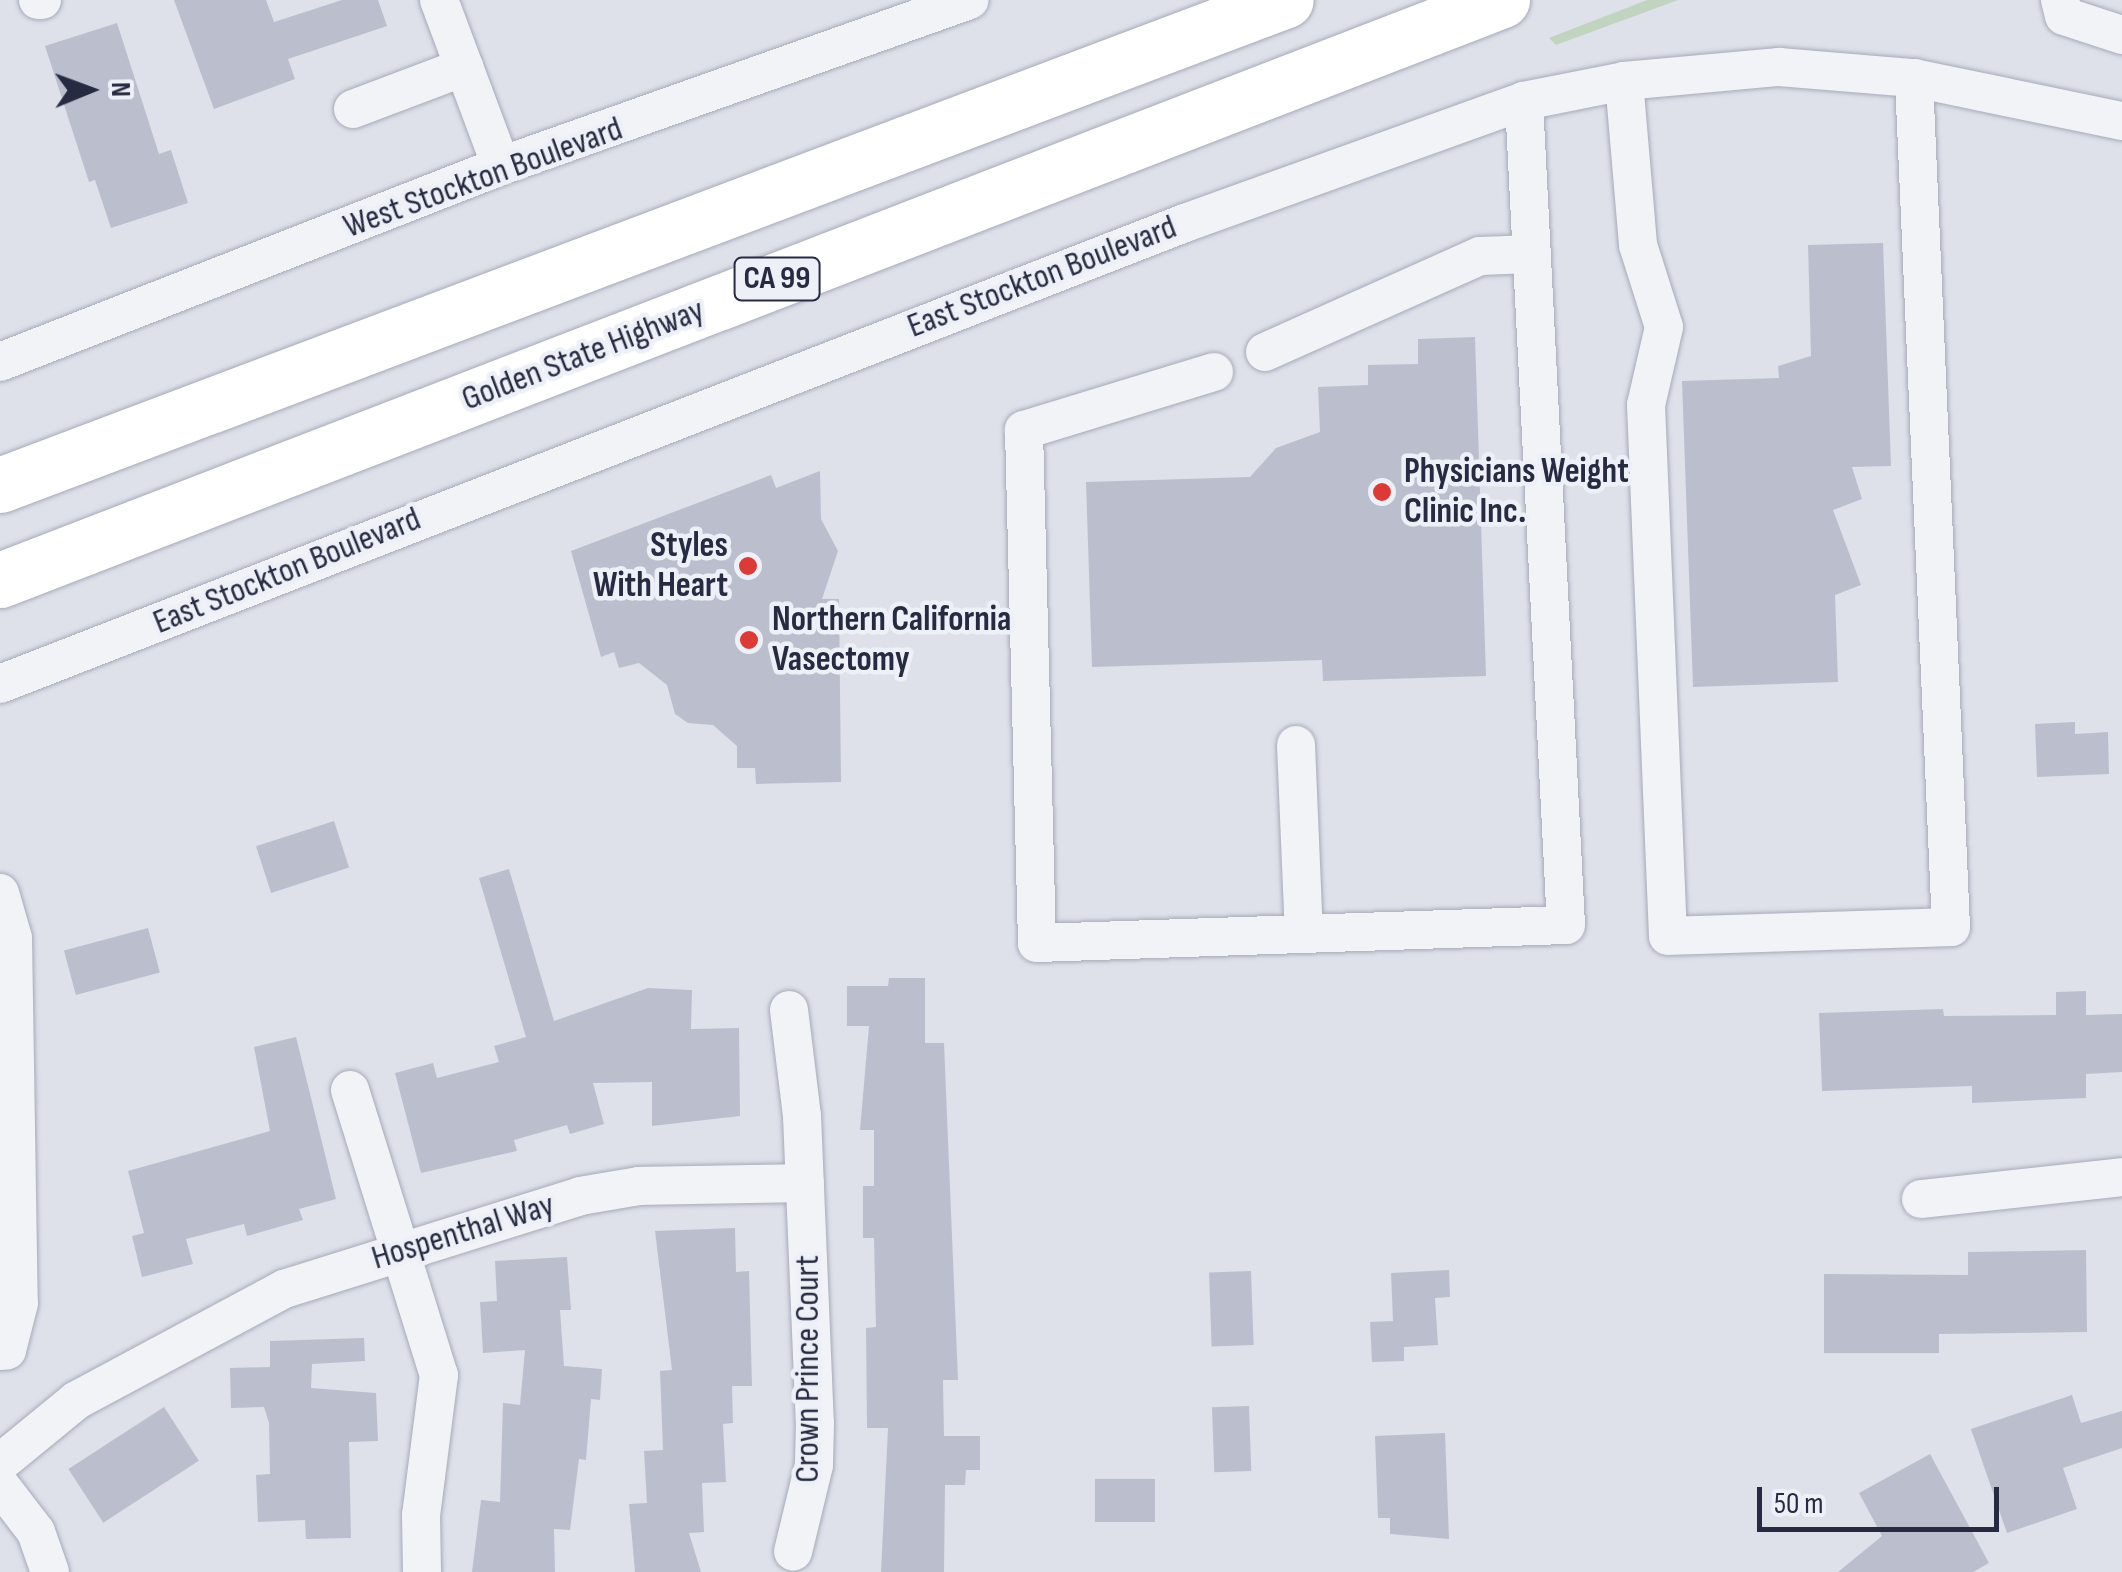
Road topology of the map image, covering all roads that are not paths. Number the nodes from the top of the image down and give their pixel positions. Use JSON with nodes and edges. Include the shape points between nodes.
{"nodes":[{"id":1,"x":440,"y":0,"type":"edge"},
{"id":2,"x":968,"y":0,"type":"edge"},
{"id":3,"x":1286,"y":0,"type":"edge"},
{"id":4,"x":1502,"y":0,"type":"edge"},
{"id":5,"x":2060,"y":0,"type":"edge"},
{"id":6,"x":922,"y":9,"type":"edge"},
{"id":7,"x":2122,"y":35,"type":"edge"},
{"id":8,"x":464,"y":67,"type":"junction"},
{"id":9,"x":1914,"y":78,"type":"junction"},
{"id":10,"x":1624,"y":81,"type":"junction"},
{"id":11,"x":1524,"y":102,"type":"junction"},
{"id":12,"x":353,"y":109,"type":"dead end"},
{"id":13,"x":2122,"y":121,"type":"edge"},
{"id":14,"x":501,"y":166,"type":"junction"},
{"id":15,"x":1532,"y":254,"type":"junction"},
{"id":16,"x":1265,"y":352,"type":"dead end"},
{"id":17,"x":0,"y":362,"type":"edge"},
{"id":18,"x":1214,"y":372,"type":"dead end"},
{"id":19,"x":0,"y":485,"type":"edge"},
{"id":20,"x":0,"y":580,"type":"edge"},
{"id":21,"x":0,"y":684,"type":"edge"},
{"id":22,"x":1296,"y":745,"type":"dead end"},
{"id":23,"x":0,"y":894,"type":"edge"},
{"id":24,"x":1304,"y":934,"type":"junction"},
{"id":25,"x":789,"y":1010,"type":"dead end"},
{"id":26,"x":350,"y":1090,"type":"dead end"},
{"id":27,"x":2122,"y":1177,"type":"edge"},
{"id":28,"x":805,"y":1184,"type":"junction"},
{"id":29,"x":1922,"y":1199,"type":"dead end"},
{"id":30,"x":403,"y":1250,"type":"junction"},
{"id":31,"x":0,"y":1351,"type":"edge"},
{"id":32,"x":0,"y":1463,"type":"edge"},
{"id":33,"x":0,"y":1485,"type":"edge"},
{"id":34,"x":793,"y":1552,"type":"dead end"},
{"id":35,"x":50,"y":1572,"type":"edge"},
{"id":36,"x":422,"y":1572,"type":"edge"}],
"edges":[{"from":1,"to":8,"type":"street"},
{"from":2,"to":6,"type":"street","name":"West Stockton Boulevard"},
{"from":3,"to":19,"type":"highway","number":"CA 99"},
{"from":4,"to":20,"type":"highway","name":"Golden State Highway","number":"CA 99"},
{"from":5,"to":7,"type":"street","via":[[2064,16]]},
{"from":6,"to":14,"type":"street","name":"West Stockton Boulevard"},
{"from":8,"to":12,"type":"street"},
{"from":8,"to":14,"type":"street"},
{"from":9,"to":10,"type":"street","name":"East Stockton Boulevard","via":[[1779,68]]},
{"from":9,"to":10,"type":"street","via":[[1950,927],[1668,936],[1646,404],[1664,327],[1638,245]]},
{"from":9,"to":13,"type":"street","name":"East Stockton Boulevard"},
{"from":10,"to":11,"type":"street","name":"East Stockton Boulevard"},
{"from":11,"to":15,"type":"street"},
{"from":11,"to":21,"type":"street","name":"East Stockton Boulevard","via":[[1186,222]]},
{"from":14,"to":17,"type":"street","name":"West Stockton Boulevard"},
{"from":15,"to":16,"type":"street","via":[[1480,256]]},
{"from":15,"to":24,"type":"street","via":[[1566,925]]},
{"from":18,"to":24,"type":"street","via":[[1024,430],[1037,943]]},
{"from":22,"to":24,"type":"street"},
{"from":23,"to":31,"type":"street","via":[[12,938],[20,1302],[7,1350]]},
{"from":25,"to":28,"type":"street"},
{"from":26,"to":30,"type":"street"},
{"from":27,"to":29,"type":"street"},
{"from":28,"to":30,"type":"street","name":"Hospenthal Way","via":[[624,1189]]},
{"from":28,"to":34,"type":"street","name":"Crown Prince Court","via":[[814,1465]]},
{"from":30,"to":32,"type":"street","name":"Hospenthal Way","via":[[284,1289],[210,1325],[76,1400]]},
{"from":30,"to":36,"type":"street","via":[[439,1375],[421,1515]]},
{"from":33,"to":35,"type":"street","via":[[36,1532]]}]}
